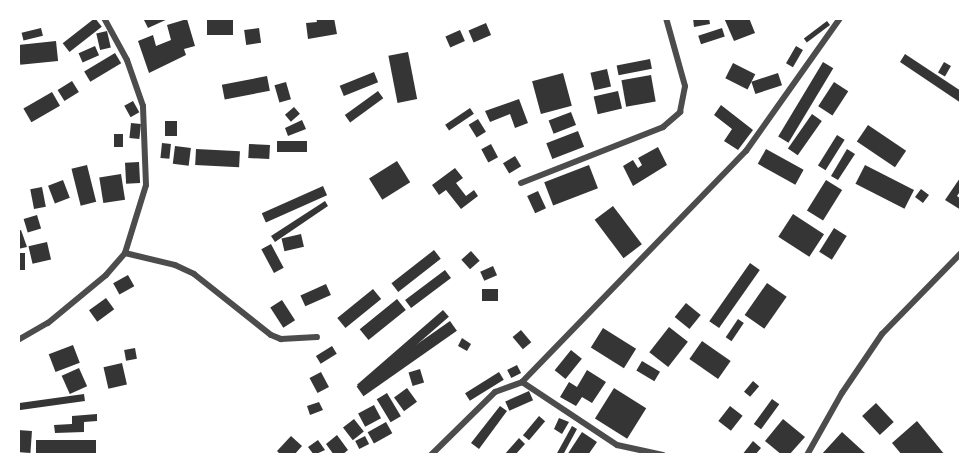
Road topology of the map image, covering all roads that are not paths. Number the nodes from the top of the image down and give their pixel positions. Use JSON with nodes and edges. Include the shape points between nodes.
{"nodes":[{"id":1,"x":104,"y":18,"type":"edge"},
{"id":2,"x":666,"y":18,"type":"edge"},
{"id":3,"x":840,"y":18,"type":"edge"},
{"id":4,"x":521,"y":183,"type":"dead end"},
{"id":5,"x":125,"y":253,"type":"junction"},
{"id":6,"x":961,"y":253,"type":"edge"},
{"id":7,"x":317,"y":337,"type":"dead end"},
{"id":8,"x":18,"y":340,"type":"edge"},
{"id":9,"x":522,"y":382,"type":"junction"},
{"id":10,"x":430,"y":455,"type":"edge"},
{"id":11,"x":663,"y":455,"type":"edge"},
{"id":12,"x":807,"y":455,"type":"edge"}],
"edges":[{"from":1,"to":5,"type":"street","via":[[127,60],[143,106],[146,185]]},
{"from":2,"to":4,"type":"street","via":[[685,86],[680,112],[663,127]]},
{"from":3,"to":9,"type":"street","via":[[746,151]]},
{"from":5,"to":7,"type":"street","via":[[175,265],[194,274],[271,335],[281,339]]},
{"from":5,"to":8,"type":"street","via":[[106,275],[48,323]]},
{"from":6,"to":12,"type":"street","via":[[882,334]]},
{"from":9,"to":10,"type":"street","via":[[495,392]]},
{"from":9,"to":11,"type":"street","via":[[617,445]]}]}
